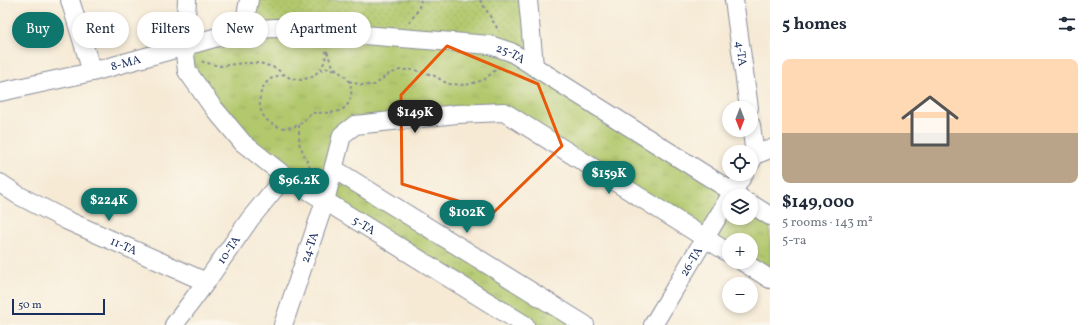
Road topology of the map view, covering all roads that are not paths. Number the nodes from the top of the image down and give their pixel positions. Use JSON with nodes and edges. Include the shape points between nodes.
{"nodes":[{"id":1,"x":70,"y":0,"type":"edge"},
{"id":2,"x":187,"y":0,"type":"edge"},
{"id":3,"x":249,"y":0,"type":"edge"},
{"id":4,"x":528,"y":0,"type":"edge"},
{"id":5,"x":734,"y":0,"type":"edge"},
{"id":6,"x":186,"y":12,"type":"edge"},
{"id":7,"x":247,"y":12,"type":"edge"},
{"id":8,"x":268,"y":28,"type":"edge"},
{"id":9,"x":177,"y":48,"type":"edge"},
{"id":10,"x":184,"y":48,"type":"edge"},
{"id":11,"x":534,"y":66,"type":"junction"},
{"id":12,"x":92,"y":72,"type":"junction"},
{"id":13,"x":0,"y":92,"type":"edge"},
{"id":14,"x":748,"y":101,"type":"edge"},
{"id":15,"x":754,"y":137,"type":"edge"},
{"id":16,"x":759,"y":155,"type":"edge"},
{"id":17,"x":334,"y":169,"type":"junction"},
{"id":18,"x":285,"y":176,"type":"junction"},
{"id":19,"x":0,"y":183,"type":"edge"},
{"id":20,"x":722,"y":189,"type":"edge"},
{"id":21,"x":325,"y":201,"type":"junction"},
{"id":22,"x":758,"y":208,"type":"edge"},
{"id":23,"x":722,"y":213,"type":"edge"},
{"id":24,"x":770,"y":216,"type":"edge"},
{"id":25,"x":706,"y":238,"type":"junction"},
{"id":26,"x":722,"y":248,"type":"edge"},
{"id":27,"x":754,"y":269,"type":"edge"},
{"id":28,"x":770,"y":279,"type":"edge"},
{"id":29,"x":206,"y":282,"type":"junction"},
{"id":30,"x":174,"y":325,"type":"edge"},
{"id":31,"x":283,"y":325,"type":"edge"},
{"id":32,"x":525,"y":325,"type":"edge"},
{"id":33,"x":585,"y":325,"type":"edge"},
{"id":34,"x":653,"y":325,"type":"edge"}],
"edges":[{"from":1,"to":12,"type":"street"},
{"from":2,"to":6,"type":"street","name":"5-ТА"},
{"from":3,"to":7,"type":"street"},
{"from":4,"to":11,"type":"street"},
{"from":5,"to":14,"type":"street","name":"4-ТА"},
{"from":8,"to":11,"type":"street","name":"25-ТА","via":[[490,45],[511,52]]},
{"from":9,"to":12,"type":"street","name":"8-МА"},
{"from":10,"to":18,"type":"street","name":"5-ТА","via":[[187,71],[212,106],[243,143]]},
{"from":11,"to":20,"type":"street","name":"25-ТА"},
{"from":12,"to":13,"type":"street","name":"8-МА"},
{"from":15,"to":16,"type":"street"},
{"from":17,"to":21,"type":"street","name":"24-ТА"},
{"from":17,"to":25,"type":"street","via":[[342,135],[355,125],[457,114],[504,112]]},
{"from":17,"to":33,"type":"street"},
{"from":18,"to":21,"type":"street","name":"5-ТА"},
{"from":18,"to":29,"type":"street","name":"10-ТА","via":[[250,219]]},
{"from":19,"to":29,"type":"street","name":"11-ТА","via":[[66,220]]},
{"from":21,"to":31,"type":"street","name":"24-ТА"},
{"from":21,"to":32,"type":"street","name":"5-ТА"},
{"from":22,"to":24,"type":"street"},
{"from":23,"to":25,"type":"street","name":"26-ТА"},
{"from":25,"to":26,"type":"street"},
{"from":25,"to":34,"type":"street","name":"26-ТА"},
{"from":27,"to":28,"type":"street"},
{"from":29,"to":30,"type":"street","name":"10-ТА"}]}
